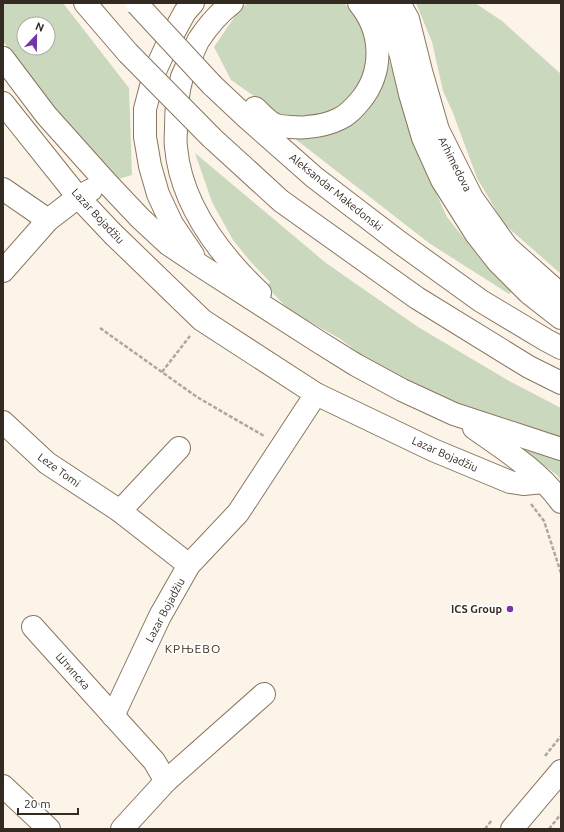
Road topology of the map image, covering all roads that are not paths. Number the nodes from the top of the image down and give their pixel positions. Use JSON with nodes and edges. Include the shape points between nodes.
{"nodes":[{"id":1,"x":85,"y":3,"type":"edge"},
{"id":2,"x":137,"y":3,"type":"edge"},
{"id":3,"x":193,"y":3,"type":"edge"},
{"id":4,"x":232,"y":3,"type":"edge"},
{"id":5,"x":359,"y":3,"type":"edge"},
{"id":6,"x":381,"y":3,"type":"edge"},
{"id":7,"x":399,"y":3,"type":"edge"},
{"id":8,"x":3,"y":58,"type":"edge"},
{"id":9,"x":212,"y":85,"type":"junction"},
{"id":10,"x":3,"y":103,"type":"edge"},
{"id":11,"x":106,"y":182,"type":"junction"},
{"id":12,"x":3,"y":189,"type":"edge"},
{"id":13,"x":78,"y":197,"type":"junction"},
{"id":14,"x":48,"y":220,"type":"junction"},
{"id":15,"x":201,"y":266,"type":"junction"},
{"id":16,"x":3,"y":272,"type":"edge"},
{"id":17,"x":561,"y":295,"type":"edge"},
{"id":18,"x":561,"y":318,"type":"edge"},
{"id":19,"x":291,"y":323,"type":"junction"},
{"id":20,"x":561,"y":348,"type":"edge"},
{"id":21,"x":561,"y":383,"type":"edge"},
{"id":22,"x":316,"y":394,"type":"junction"},
{"id":23,"x":454,"y":414,"type":"junction"},
{"id":24,"x":3,"y":422,"type":"edge"},
{"id":25,"x":179,"y":448,"type":"dead end"},
{"id":26,"x":561,"y":450,"type":"edge"},
{"id":27,"x":544,"y":482,"type":"junction"},
{"id":28,"x":561,"y":502,"type":"edge"},
{"id":29,"x":120,"y":511,"type":"junction"},
{"id":30,"x":189,"y":565,"type":"junction"},
{"id":31,"x":33,"y":627,"type":"dead end"},
{"id":32,"x":264,"y":694,"type":"dead end"},
{"id":33,"x":113,"y":716,"type":"junction"},
{"id":34,"x":561,"y":771,"type":"edge"},
{"id":35,"x":166,"y":781,"type":"junction"},
{"id":36,"x":3,"y":786,"type":"edge"},
{"id":37,"x":49,"y":829,"type":"edge"},
{"id":38,"x":122,"y":829,"type":"edge"},
{"id":39,"x":512,"y":829,"type":"edge"}],
"edges":[{"from":1,"to":21,"type":"street","bridge":true,"via":[[128,53],[212,138],[281,201],[417,298],[529,367]]},
{"from":2,"to":9,"type":"street","name":"Aleksandar Makedonski","bridge":true},
{"from":3,"to":15,"type":"street","via":[[185,12],[155,71],[145,109],[145,137],[158,194],[172,224]]},
{"from":4,"to":19,"type":"street","via":[[198,42],[182,78],[176,109],[176,146],[180,170],[186,191],[207,232],[247,281]]},
{"from":5,"to":9,"type":"street","via":[[372,27],[378,46],[378,64],[364,97],[341,119],[324,125],[301,128],[274,125],[246,101]]},
{"from":6,"to":18,"type":"street","via":[[393,29],[423,138],[442,180],[476,234],[498,262]]},
{"from":7,"to":17,"type":"street","name":"Arhimedova","via":[[408,19],[438,130],[472,198],[507,247]]},
{"from":8,"to":11,"type":"street","via":[[46,115]]},
{"from":9,"to":20,"type":"street","name":"Aleksandar Makedonski","via":[[314,177],[398,242],[481,301]]},
{"from":10,"to":13,"type":"street","name":"Lazar Bojadžiu"},
{"from":11,"to":13,"type":"street"},
{"from":11,"to":15,"type":"street","via":[[168,244]]},
{"from":12,"to":14,"type":"street"},
{"from":13,"to":14,"type":"street"},
{"from":13,"to":22,"type":"street","name":"Lazar Bojadžiu","via":[[202,320]]},
{"from":14,"to":16,"type":"street"},
{"from":15,"to":19,"type":"street"},
{"from":19,"to":23,"type":"street","via":[[356,365]]},
{"from":22,"to":27,"type":"street","name":"Lazar Bojadžiu","via":[[432,450],[510,482]]},
{"from":22,"to":30,"type":"street","name":"Lazar Bojadžiu","via":[[238,513]]},
{"from":23,"to":26,"type":"street"},
{"from":23,"to":27,"type":"street"},
{"from":24,"to":29,"type":"street","name":"Leze Tomi","via":[[47,463]]},
{"from":25,"to":29,"type":"street"},
{"from":27,"to":28,"type":"street"},
{"from":29,"to":30,"type":"street","name":"Leze Tomi"},
{"from":30,"to":33,"type":"street","name":"Lazar Bojadžiu","via":[[160,616]]},
{"from":31,"to":33,"type":"street","name":"Штипска"},
{"from":32,"to":35,"type":"street"},
{"from":33,"to":35,"type":"street","via":[[154,761]]},
{"from":34,"to":39,"type":"street"},
{"from":35,"to":38,"type":"street"},
{"from":36,"to":37,"type":"street"}]}
